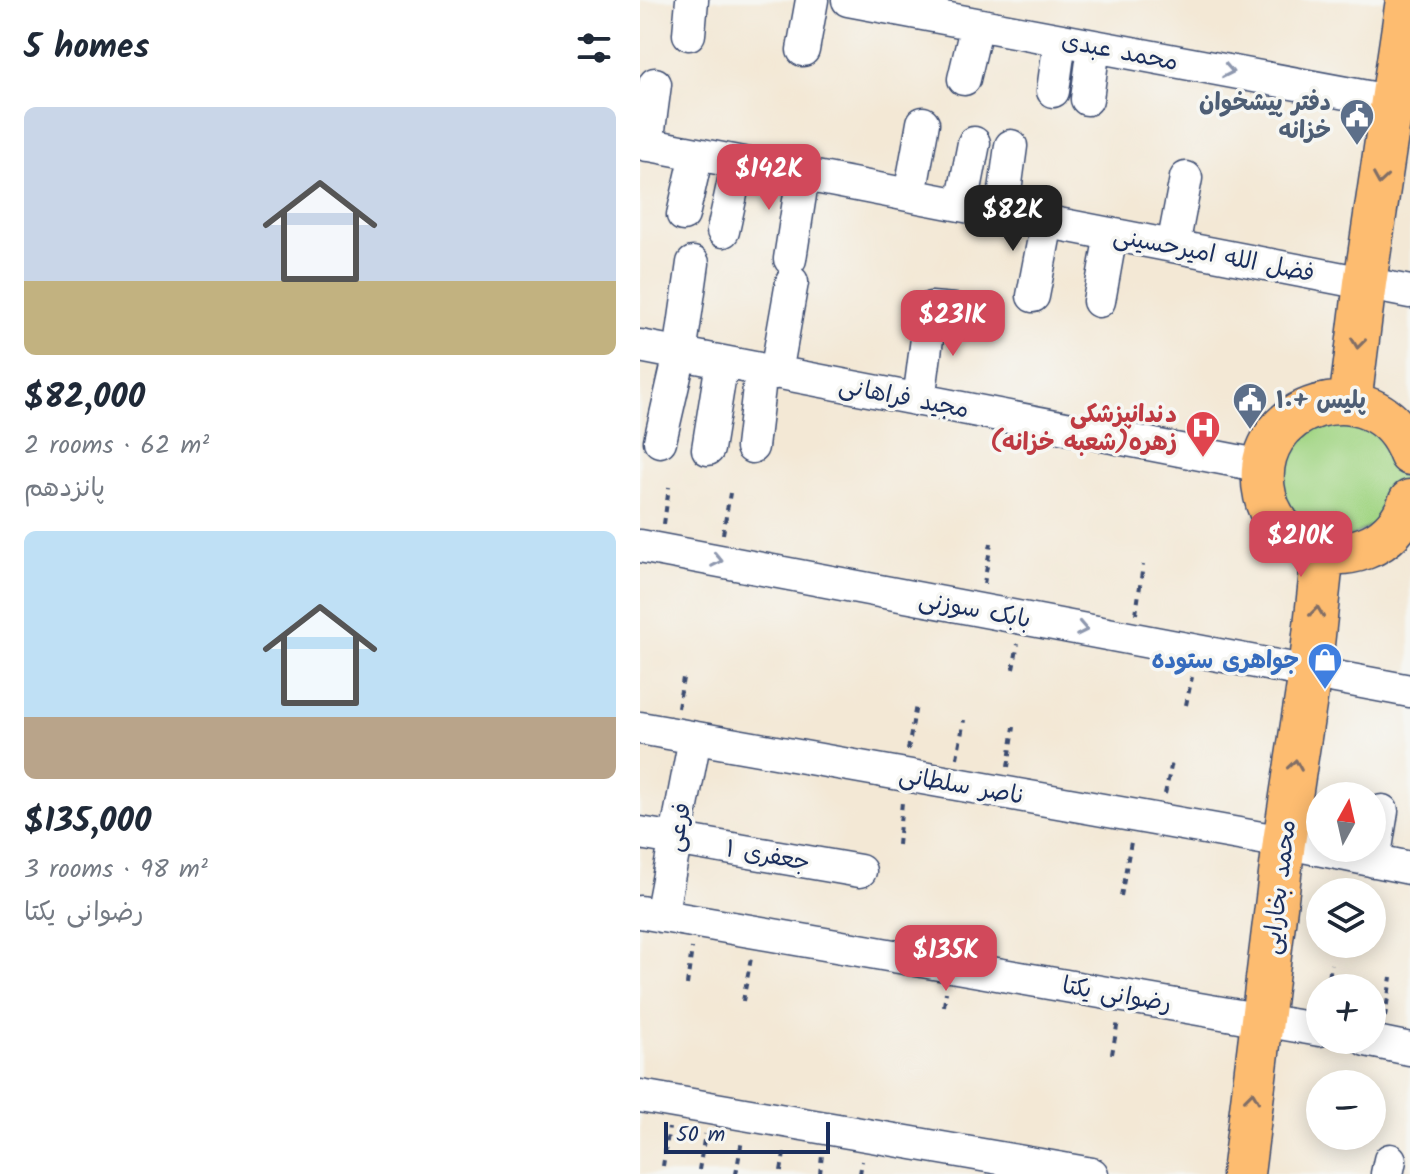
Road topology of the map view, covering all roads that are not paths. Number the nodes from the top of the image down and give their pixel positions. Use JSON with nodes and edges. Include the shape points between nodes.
{"nodes":[{"id":1,"x":692,"y":0,"type":"edge"},
{"id":2,"x":812,"y":0,"type":"edge"},
{"id":3,"x":848,"y":0,"type":"edge"},
{"id":4,"x":1407,"y":0,"type":"edge"},
{"id":5,"x":977,"y":24,"type":"junction"},
{"id":6,"x":689,"y":34,"type":"dead end"},
{"id":7,"x":1060,"y":40,"type":"junction"},
{"id":8,"x":1094,"y":46,"type":"junction"},
{"id":9,"x":803,"y":50,"type":"dead end"},
{"id":10,"x":964,"y":79,"type":"dead end"},
{"id":11,"x":655,"y":84,"type":"dead end"},
{"id":12,"x":1053,"y":91,"type":"dead end"},
{"id":13,"x":1087,"y":99,"type":"dead end"},
{"id":14,"x":1401,"y":104,"type":"edge"},
{"id":15,"x":923,"y":123,"type":"dead end"},
{"id":16,"x":974,"y":143,"type":"dead end"},
{"id":17,"x":644,"y":144,"type":"edge"},
{"id":18,"x":1011,"y":146,"type":"dead end"},
{"id":19,"x":697,"y":154,"type":"junction"},
{"id":20,"x":738,"y":162,"type":"junction"},
{"id":21,"x":803,"y":175,"type":"junction"},
{"id":22,"x":1186,"y":178,"type":"dead end"},
{"id":23,"x":910,"y":195,"type":"junction"},
{"id":24,"x":962,"y":205,"type":"junction"},
{"id":25,"x":1002,"y":213,"type":"junction"},
{"id":26,"x":683,"y":215,"type":"dead end"},
{"id":27,"x":1047,"y":222,"type":"junction"},
{"id":28,"x":723,"y":231,"type":"dead end"},
{"id":29,"x":1111,"y":234,"type":"junction"},
{"id":30,"x":1173,"y":246,"type":"junction"},
{"id":31,"x":693,"y":263,"type":"dead end"},
{"id":32,"x":1365,"y":283,"type":"junction"},
{"id":33,"x":1410,"y":292,"type":"edge"},
{"id":34,"x":1033,"y":296,"type":"dead end"},
{"id":35,"x":1099,"y":301,"type":"dead end"},
{"id":36,"x":966,"y":311,"type":"dead end"},
{"id":37,"x":640,"y":346,"type":"edge"},
{"id":38,"x":680,"y":354,"type":"junction"},
{"id":39,"x":722,"y":362,"type":"junction"},
{"id":40,"x":769,"y":371,"type":"junction"},
{"id":41,"x":919,"y":400,"type":"junction"},
{"id":42,"x":1350,"y":403,"type":"junction"},
{"id":43,"x":660,"y":441,"type":"dead end"},
{"id":44,"x":752,"y":447,"type":"dead end"},
{"id":45,"x":708,"y":449,"type":"dead end"},
{"id":46,"x":1410,"y":454,"type":"edge"},
{"id":47,"x":1263,"y":466,"type":"junction"},
{"id":48,"x":1410,"y":501,"type":"edge"},
{"id":49,"x":650,"y":547,"type":"edge"},
{"id":50,"x":1323,"y":552,"type":"junction"},
{"id":51,"x":1310,"y":672,"type":"junction"},
{"id":52,"x":1410,"y":691,"type":"edge"},
{"id":53,"x":640,"y":728,"type":"edge"},
{"id":54,"x":695,"y":738,"type":"junction"},
{"id":55,"x":640,"y":833,"type":"edge"},
{"id":56,"x":676,"y":839,"type":"junction"},
{"id":57,"x":1284,"y":842,"type":"junction"},
{"id":58,"x":1306,"y":847,"type":"edge"},
{"id":59,"x":1379,"y":862,"type":"edge"},
{"id":60,"x":1410,"y":868,"type":"edge"},
{"id":61,"x":860,"y":871,"type":"dead end"},
{"id":62,"x":651,"y":914,"type":"edge"},
{"id":63,"x":1262,"y":1019,"type":"junction"},
{"id":64,"x":1306,"y":1027,"type":"edge"},
{"id":65,"x":640,"y":1096,"type":"edge"},
{"id":66,"x":1092,"y":1174,"type":"edge"},
{"id":67,"x":1243,"y":1174,"type":"edge"}],
"edges":[{"from":1,"to":6,"type":"street"},
{"from":2,"to":9,"type":"street"},
{"from":3,"to":5,"type":"street","name":"محمد عبدی"},
{"from":4,"to":14,"type":"main road"},
{"from":5,"to":7,"type":"street","name":"محمد عبدی"},
{"from":5,"to":10,"type":"street"},
{"from":7,"to":8,"type":"street","name":"محمد عبدی"},
{"from":7,"to":12,"type":"street"},
{"from":8,"to":13,"type":"street"},
{"from":8,"to":14,"type":"street","name":"محمد عبدی","one_way":true},
{"from":11,"to":17,"type":"street"},
{"from":14,"to":32,"type":"main road","one_way":true},
{"from":15,"to":23,"type":"street"},
{"from":16,"to":24,"type":"street"},
{"from":17,"to":19,"type":"street","name":"فضل الله امیرحسینی"},
{"from":18,"to":25,"type":"street"},
{"from":19,"to":20,"type":"street","name":"فضل الله امیرحسینی"},
{"from":19,"to":26,"type":"street"},
{"from":20,"to":21,"type":"street","name":"فضل الله امیرحسینی"},
{"from":20,"to":28,"type":"street"},
{"from":21,"to":23,"type":"street","name":"فضل الله امیرحسینی"},
{"from":21,"to":40,"type":"street","via":[[791,270]]},
{"from":22,"to":30,"type":"street"},
{"from":23,"to":24,"type":"street","name":"فضل الله امیرحسینی"},
{"from":24,"to":25,"type":"street","name":"فضل الله امیرحسینی"},
{"from":25,"to":27,"type":"street","name":"فضل الله امیرحسینی"},
{"from":27,"to":29,"type":"street","name":"فضل الله امیرحسینی"},
{"from":27,"to":34,"type":"street"},
{"from":29,"to":30,"type":"street","name":"فضل الله امیرحسینی"},
{"from":29,"to":35,"type":"street"},
{"from":30,"to":32,"type":"street","name":"فضل الله امیرحسینی"},
{"from":31,"to":38,"type":"street"},
{"from":32,"to":33,"type":"street","name":"فضل الله امیرحسینی"},
{"from":32,"to":42,"type":"main road","one_way":true},
{"from":36,"to":41,"type":"street","via":[[931,308]]},
{"from":37,"to":38,"type":"street","name":"مجید فراهانی"},
{"from":38,"to":39,"type":"street","name":"مجید فراهانی"},
{"from":38,"to":43,"type":"street"},
{"from":39,"to":40,"type":"street","name":"مجید فراهانی"},
{"from":39,"to":45,"type":"street"},
{"from":40,"to":41,"type":"street","name":"مجید فراهانی"},
{"from":40,"to":44,"type":"street"},
{"from":41,"to":47,"type":"street","name":"مجید فراهانی"},
{"from":42,"to":46,"type":"main road","via":[[1392,424]]},
{"from":42,"to":47,"type":"main road","via":[[1311,407],[1294,417],[1279,431]]},
{"from":47,"to":50,"type":"main road","via":[[1267,504],[1276,521],[1305,546]]},
{"from":48,"to":50,"type":"main road","via":[[1397,526],[1371,546],[1356,552]]},
{"from":49,"to":51,"type":"street","name":"بابک سوزنی","one_way":true},
{"from":51,"to":50,"type":"main road","name":"محمد بخارایی","one_way":true},
{"from":51,"to":52,"type":"street","name":"بابک سوزنی"},
{"from":57,"to":51,"type":"main road","name":"محمد بخارایی","one_way":true},
{"from":53,"to":54,"type":"street","name":"ناصر سلطانی"},
{"from":54,"to":56,"type":"street","name":"فرعی"},
{"from":54,"to":57,"type":"street","name":"ناصر سلطانی"},
{"from":55,"to":56,"type":"street","name":"جعفری ۱"},
{"from":56,"to":61,"type":"street","name":"جعفری ۱"},
{"from":56,"to":62,"type":"street","name":"فرعی"},
{"from":57,"to":58,"type":"street","name":"ناصر سلطانی"},
{"from":57,"to":63,"type":"main road","name":"محمد بخارایی"},
{"from":59,"to":60,"type":"street","name":"ناصر سلطانی"},
{"from":62,"to":63,"type":"street","name":"رضوانی یکتا"},
{"from":63,"to":64,"type":"street","name":"رضوانی یکتا"},
{"from":67,"to":63,"type":"main road","name":"محمد بخارایی","one_way":true},
{"from":65,"to":66,"type":"street"}]}
